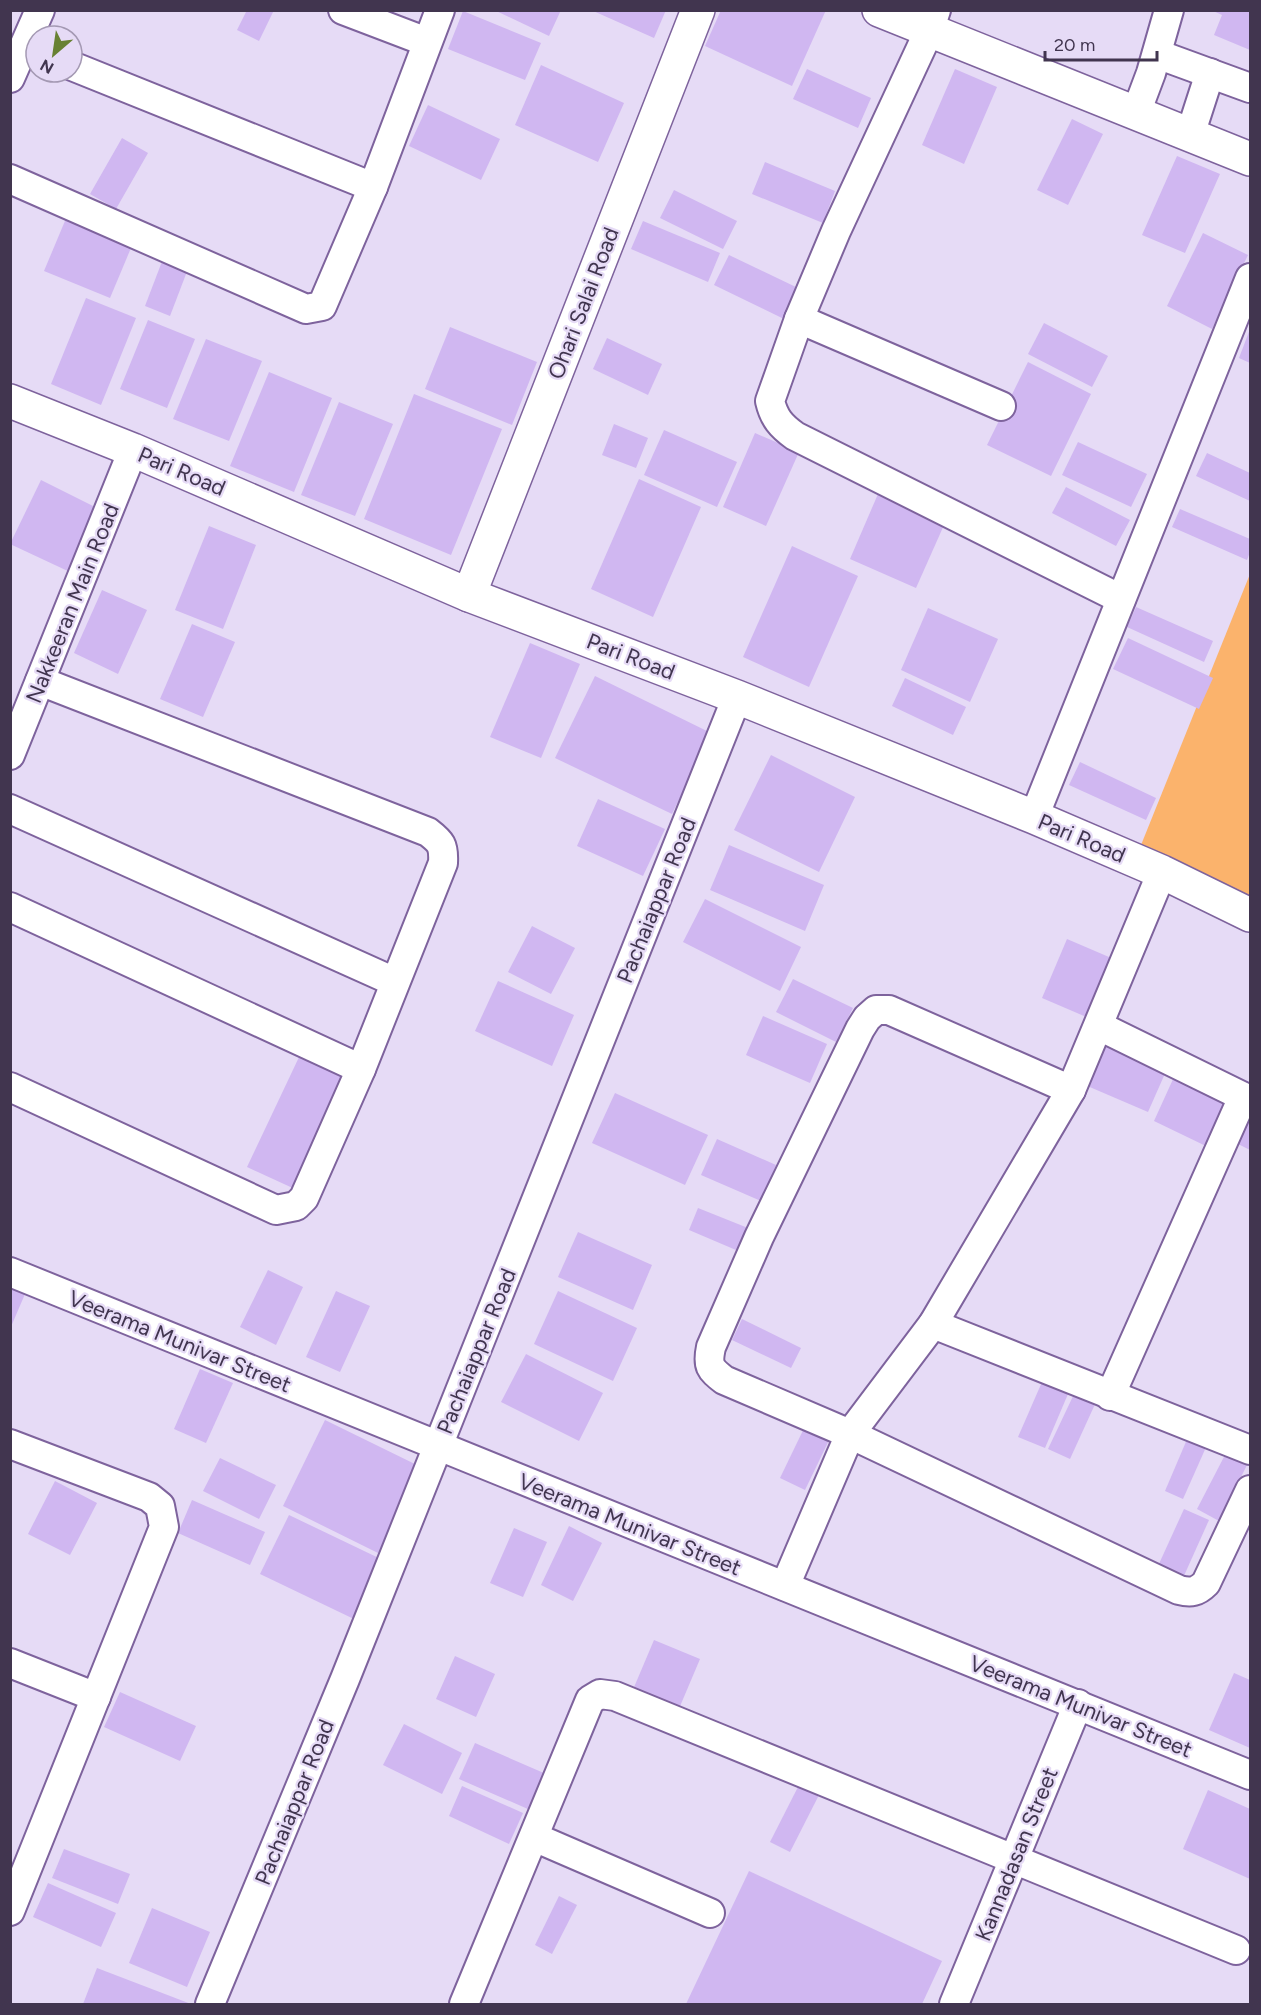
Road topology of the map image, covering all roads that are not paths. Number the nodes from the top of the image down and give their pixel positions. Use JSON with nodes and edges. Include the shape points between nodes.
{"nodes":[{"id":1,"x":343,"y":10,"type":"edge"},
{"id":2,"x":440,"y":10,"type":"edge"},
{"id":3,"x":698,"y":10,"type":"edge"},
{"id":4,"x":879,"y":10,"type":"edge"},
{"id":5,"x":1169,"y":10,"type":"edge"},
{"id":6,"x":933,"y":21,"type":"edge"},
{"id":7,"x":427,"y":42,"type":"junction"},
{"id":8,"x":1156,"y":54,"type":"junction"},
{"id":9,"x":24,"y":58,"type":"edge"},
{"id":10,"x":84,"y":71,"type":"edge"},
{"id":11,"x":1210,"y":73,"type":"junction"},
{"id":12,"x":10,"y":78,"type":"edge"},
{"id":13,"x":1251,"y":88,"type":"edge"},
{"id":14,"x":1136,"y":113,"type":"junction"},
{"id":15,"x":1190,"y":135,"type":"junction"},
{"id":16,"x":1251,"y":159,"type":"edge"},
{"id":17,"x":10,"y":179,"type":"edge"},
{"id":18,"x":373,"y":187,"type":"junction"},
{"id":19,"x":1251,"y":278,"type":"edge"},
{"id":20,"x":799,"y":319,"type":"junction"},
{"id":21,"x":10,"y":401,"type":"edge"},
{"id":22,"x":1001,"y":406,"type":"dead end"},
{"id":23,"x":133,"y":450,"type":"junction"},
{"id":24,"x":469,"y":595,"type":"junction"},
{"id":25,"x":1121,"y":599,"type":"junction"},
{"id":26,"x":40,"y":681,"type":"junction"},
{"id":27,"x":737,"y":696,"type":"junction"},
{"id":28,"x":10,"y":755,"type":"edge"},
{"id":29,"x":10,"y":809,"type":"edge"},
{"id":30,"x":1034,"y":817,"type":"junction"},
{"id":31,"x":1162,"y":872,"type":"junction"},
{"id":32,"x":10,"y":907,"type":"edge"},
{"id":33,"x":1251,"y":915,"type":"edge"},
{"id":34,"x":395,"y":982,"type":"junction"},
{"id":35,"x":1099,"y":1026,"type":"junction"},
{"id":36,"x":361,"y":1069,"type":"junction"},
{"id":37,"x":10,"y":1087,"type":"edge"},
{"id":38,"x":1071,"y":1090,"type":"junction"},
{"id":39,"x":1247,"y":1099,"type":"edge"},
{"id":40,"x":10,"y":1272,"type":"edge"},
{"id":41,"x":933,"y":1324,"type":"junction"},
{"id":42,"x":1110,"y":1396,"type":"junction"},
{"id":43,"x":850,"y":1434,"type":"junction"},
{"id":44,"x":10,"y":1444,"type":"edge"},
{"id":45,"x":438,"y":1446,"type":"junction"},
{"id":46,"x":1251,"y":1450,"type":"edge"},
{"id":47,"x":1251,"y":1490,"type":"edge"},
{"id":48,"x":785,"y":1586,"type":"junction"},
{"id":49,"x":10,"y":1663,"type":"edge"},
{"id":50,"x":96,"y":1697,"type":"junction"},
{"id":51,"x":1078,"y":1704,"type":"junction"},
{"id":52,"x":1251,"y":1775,"type":"edge"},
{"id":53,"x":534,"y":1837,"type":"junction"},
{"id":54,"x":1015,"y":1859,"type":"junction"},
{"id":55,"x":12,"y":1901,"type":"edge"},
{"id":56,"x":710,"y":1912,"type":"dead end"},
{"id":57,"x":1236,"y":1950,"type":"dead end"},
{"id":58,"x":210,"y":2004,"type":"edge"},
{"id":59,"x":464,"y":2004,"type":"edge"},
{"id":60,"x":954,"y":2004,"type":"edge"}],
"edges":[{"from":1,"to":7,"type":"street"},
{"from":2,"to":7,"type":"street"},
{"from":3,"to":24,"type":"main road","name":"Ohari Salai Road"},
{"from":4,"to":6,"type":"main road"},
{"from":5,"to":8,"type":"street"},
{"from":6,"to":14,"type":"main road"},
{"from":6,"to":20,"type":"street"},
{"from":7,"to":18,"type":"street"},
{"from":8,"to":11,"type":"street"},
{"from":8,"to":14,"type":"street"},
{"from":9,"to":12,"type":"street"},
{"from":10,"to":18,"type":"street"},
{"from":11,"to":13,"type":"street"},
{"from":11,"to":15,"type":"street"},
{"from":14,"to":15,"type":"main road"},
{"from":15,"to":16,"type":"main road"},
{"from":17,"to":18,"type":"street","via":[[306,309],[322,306],[327,297]]},
{"from":19,"to":25,"type":"street"},
{"from":20,"to":22,"type":"street"},
{"from":20,"to":25,"type":"street","via":[[770,401],[780,425]]},
{"from":21,"to":23,"type":"main road","name":"Pari Road"},
{"from":23,"to":24,"type":"main road","name":"Pari Road"},
{"from":23,"to":26,"type":"street","name":"Nakkeeran Main Road"},
{"from":24,"to":27,"type":"main road","name":"Pari Road"},
{"from":25,"to":30,"type":"street"},
{"from":26,"to":28,"type":"street","name":"Nakkeeran Main Road"},
{"from":26,"to":34,"type":"street","via":[[428,832],[441,842],[443,863]]},
{"from":27,"to":30,"type":"main road","name":"Pari Road"},
{"from":27,"to":45,"type":"street","name":"Pachaiappar Road"},
{"from":29,"to":34,"type":"street"},
{"from":30,"to":31,"type":"main road","name":"Pari Road"},
{"from":31,"to":33,"type":"main road","name":"Pari Road"},
{"from":31,"to":35,"type":"street"},
{"from":32,"to":36,"type":"street"},
{"from":34,"to":36,"type":"street"},
{"from":35,"to":38,"type":"street"},
{"from":35,"to":39,"type":"street"},
{"from":36,"to":37,"type":"street","via":[[303,1198],[296,1206],[276,1210]]},
{"from":38,"to":41,"type":"street"},
{"from":38,"to":43,"type":"street","via":[[889,1010],[876,1010],[867,1018],[759,1237],[708,1359],[712,1371],[724,1380]]},
{"from":39,"to":42,"type":"street"},
{"from":40,"to":45,"type":"street","name":"Veerama Munivar Street"},
{"from":41,"to":42,"type":"street"},
{"from":41,"to":43,"type":"street"},
{"from":42,"to":46,"type":"street"},
{"from":43,"to":47,"type":"street","via":[[1189,1592],[1198,1591],[1206,1583]]},
{"from":43,"to":48,"type":"street"},
{"from":44,"to":50,"type":"street","via":[[149,1497],[160,1506],[164,1527]]},
{"from":45,"to":48,"type":"street","name":"Veerama Munivar Street"},
{"from":45,"to":58,"type":"street","name":"Pachaiappar Road"},
{"from":48,"to":51,"type":"street","name":"Veerama Munivar Street"},
{"from":49,"to":50,"type":"street"},
{"from":50,"to":55,"type":"street"},
{"from":51,"to":52,"type":"street","name":"Veerama Munivar Street"},
{"from":51,"to":54,"type":"street","name":"Kannadasan Street"},
{"from":53,"to":54,"type":"street","via":[[590,1700],[600,1694],[615,1696]]},
{"from":53,"to":56,"type":"street"},
{"from":53,"to":59,"type":"street"},
{"from":54,"to":57,"type":"street"},
{"from":54,"to":60,"type":"street","name":"Kannadasan Street"}]}
